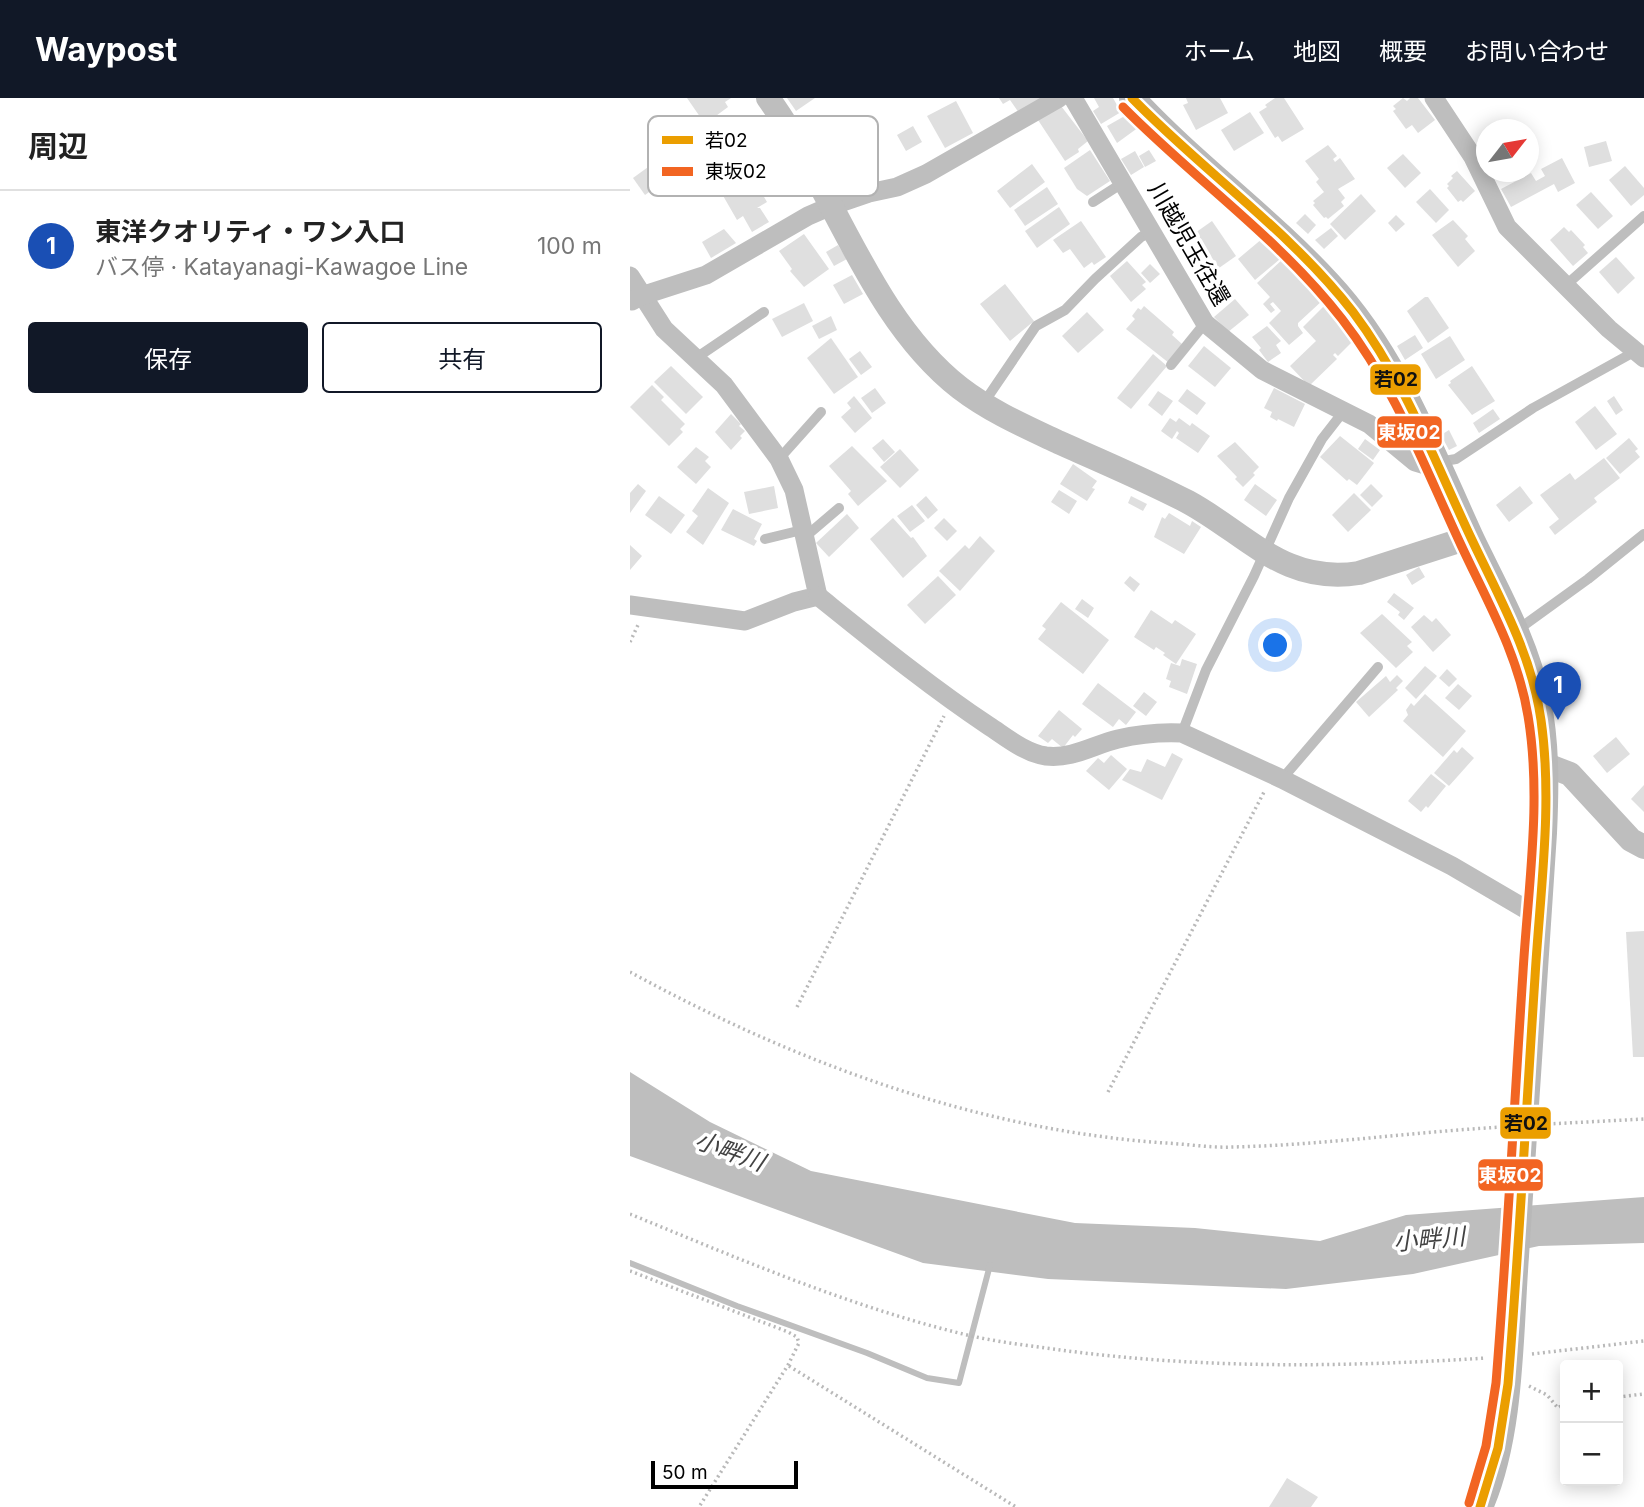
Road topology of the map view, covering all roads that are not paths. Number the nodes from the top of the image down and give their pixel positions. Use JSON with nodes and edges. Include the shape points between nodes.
{"nodes":[{"id":1,"x":768,"y":98,"type":"edge"},
{"id":2,"x":1059,"y":98,"type":"edge"},
{"id":3,"x":1073,"y":98,"type":"edge"},
{"id":4,"x":1132,"y":98,"type":"edge"},
{"id":5,"x":1434,"y":98,"type":"edge"},
{"id":6,"x":778,"y":116,"type":"edge"},
{"id":7,"x":1124,"y":182,"type":"junction"},
{"id":8,"x":878,"y":191,"type":"edge"},
{"id":9,"x":825,"y":196,"type":"edge"},
{"id":10,"x":860,"y":196,"type":"edge"},
{"id":11,"x":1093,"y":202,"type":"dead end"},
{"id":12,"x":831,"y":206,"type":"junction"},
{"id":13,"x":1644,"y":216,"type":"edge"},
{"id":14,"x":1152,"y":230,"type":"junction"},
{"id":15,"x":630,"y":276,"type":"edge"},
{"id":16,"x":1565,"y":286,"type":"junction"},
{"id":17,"x":635,"y":299,"type":"edge"},
{"id":18,"x":764,"y":312,"type":"dead end"},
{"id":19,"x":1205,"y":323,"type":"junction"},
{"id":20,"x":1639,"y":355,"type":"edge"},
{"id":21,"x":696,"y":358,"type":"junction"},
{"id":22,"x":1171,"y":365,"type":"dead end"},
{"id":23,"x":982,"y":404,"type":"junction"},
{"id":24,"x":821,"y":412,"type":"dead end"},
{"id":25,"x":1343,"y":412,"type":"junction"},
{"id":26,"x":779,"y":459,"type":"junction"},
{"id":27,"x":1438,"y":462,"type":"junction"},
{"id":28,"x":839,"y":508,"type":"dead end"},
{"id":29,"x":803,"y":534,"type":"junction"},
{"id":30,"x":1644,"y":534,"type":"edge"},
{"id":31,"x":1471,"y":537,"type":"junction"},
{"id":32,"x":765,"y":539,"type":"dead end"},
{"id":33,"x":1264,"y":552,"type":"junction"},
{"id":34,"x":818,"y":596,"type":"junction"},
{"id":35,"x":630,"y":605,"type":"edge"},
{"id":36,"x":1516,"y":631,"type":"junction"},
{"id":37,"x":1378,"y":667,"type":"dead end"},
{"id":38,"x":1182,"y":733,"type":"junction"},
{"id":39,"x":1544,"y":764,"type":"junction"},
{"id":40,"x":1278,"y":777,"type":"junction"},
{"id":41,"x":1644,"y":847,"type":"edge"},
{"id":42,"x":1539,"y":917,"type":"junction"},
{"id":43,"x":1479,"y":1507,"type":"edge"}],
"edges":[{"from":1,"to":6,"type":"street"},
{"from":2,"to":8,"type":"street","via":[[926,174]]},
{"from":3,"to":7,"type":"street","name":"川越児玉往還"},
{"from":4,"to":27,"type":"main road","via":[[1329,284],[1379,349]]},
{"from":5,"to":16,"type":"street","via":[[1473,157],[1507,228]]},
{"from":7,"to":11,"type":"lane"},
{"from":7,"to":14,"type":"street","name":"川越児玉往還"},
{"from":9,"to":12,"type":"street"},
{"from":10,"to":12,"type":"street"},
{"from":12,"to":17,"type":"street","via":[[705,275]]},
{"from":12,"to":23,"type":"street","via":[[901,325],[938,369]]},
{"from":13,"to":16,"type":"lane"},
{"from":14,"to":19,"type":"street","name":"川越児玉往還"},
{"from":14,"to":23,"type":"lane","via":[[1065,310],[1036,326]]},
{"from":15,"to":17,"type":"street"},
{"from":16,"to":20,"type":"street"},
{"from":17,"to":21,"type":"street"},
{"from":18,"to":21,"type":"lane"},
{"from":19,"to":22,"type":"lane"},
{"from":19,"to":25,"type":"street","name":"川越児玉往還","via":[[1262,370]]},
{"from":20,"to":27,"type":"lane","via":[[1533,408],[1456,459]]},
{"from":21,"to":26,"type":"street","via":[[724,385]]},
{"from":23,"to":33,"type":"street","via":[[1190,504]]},
{"from":24,"to":26,"type":"lane"},
{"from":25,"to":27,"type":"street","name":"川越児玉往還","via":[[1369,424],[1415,462]]},
{"from":25,"to":33,"type":"lane","via":[[1322,439]]},
{"from":26,"to":29,"type":"street","via":[[794,490]]},
{"from":27,"to":31,"type":"main road"},
{"from":28,"to":29,"type":"lane"},
{"from":29,"to":32,"type":"lane"},
{"from":29,"to":34,"type":"street"},
{"from":30,"to":36,"type":"lane"},
{"from":31,"to":33,"type":"street","via":[[1341,576],[1292,568]]},
{"from":31,"to":36,"type":"main road"},
{"from":33,"to":38,"type":"lane","via":[[1206,670]]},
{"from":34,"to":35,"type":"street","via":[[745,621]]},
{"from":34,"to":38,"type":"street","via":[[952,701],[1027,750],[1045,756],[1069,755],[1116,739]]},
{"from":36,"to":39,"type":"main road","via":[[1538,703]]},
{"from":37,"to":40,"type":"lane"},
{"from":38,"to":40,"type":"street"},
{"from":39,"to":41,"type":"street","via":[[1570,774]]},
{"from":39,"to":42,"type":"main road"},
{"from":40,"to":42,"type":"street"},
{"from":42,"to":43,"type":"main road","via":[[1501,1441]]}]}
